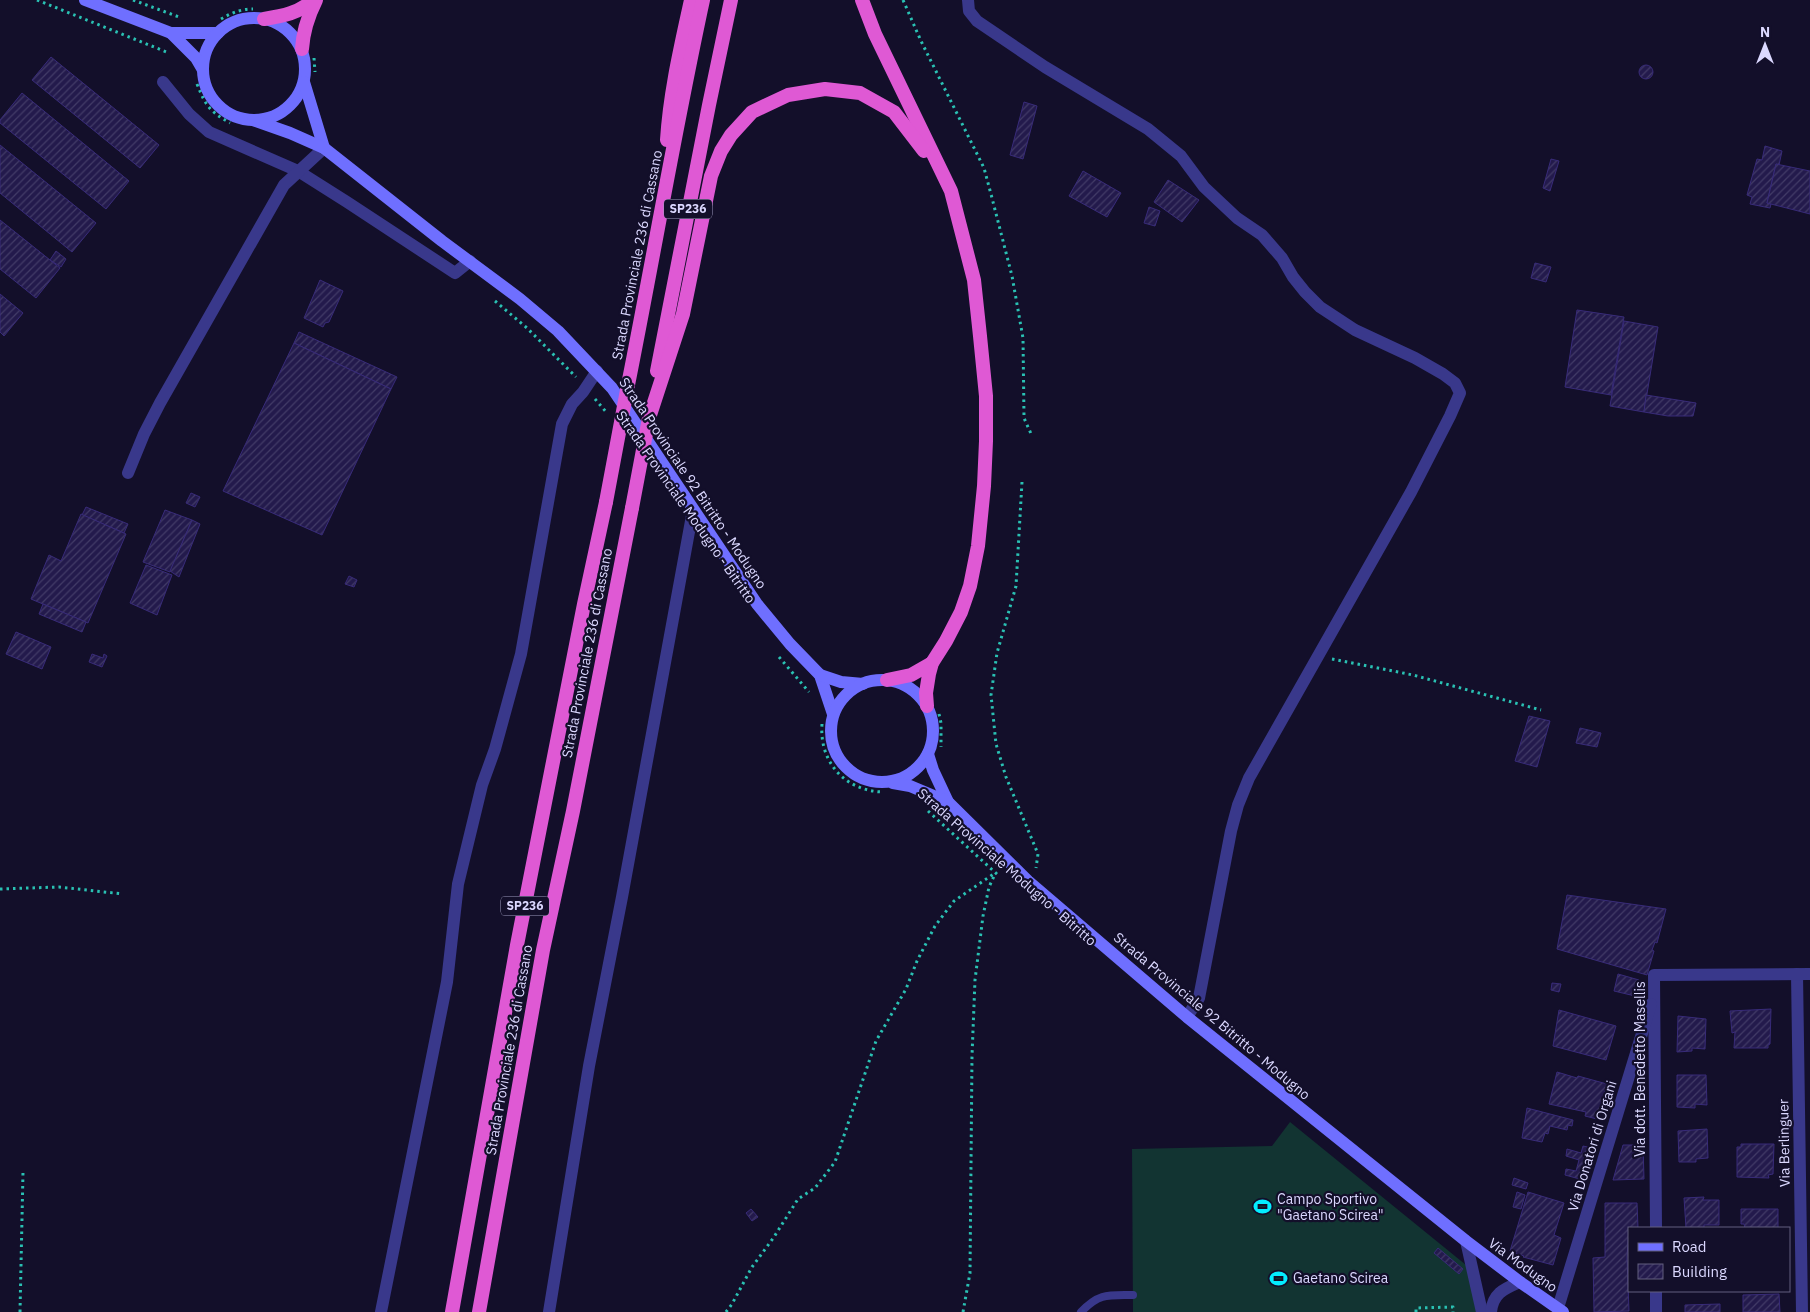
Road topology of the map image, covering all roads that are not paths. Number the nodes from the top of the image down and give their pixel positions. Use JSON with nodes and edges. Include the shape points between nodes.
{"nodes":[{"id":1,"x":85,"y":0,"type":"edge"},
{"id":2,"x":314,"y":0,"type":"edge"},
{"id":3,"x":691,"y":0,"type":"edge"},
{"id":4,"x":703,"y":0,"type":"edge"},
{"id":5,"x":731,"y":0,"type":"edge"},
{"id":6,"x":862,"y":0,"type":"edge"},
{"id":7,"x":968,"y":0,"type":"edge"},
{"id":8,"x":103,"y":4,"type":"edge"},
{"id":9,"x":263,"y":14,"type":"junction"},
{"id":10,"x":218,"y":27,"type":"junction"},
{"id":11,"x":172,"y":33,"type":"junction"},
{"id":12,"x":307,"y":50,"type":"junction"},
{"id":13,"x":203,"y":70,"type":"junction"},
{"id":14,"x":310,"y":81,"type":"junction"},
{"id":15,"x":163,"y":82,"type":"dead end"},
{"id":16,"x":253,"y":120,"type":"junction"},
{"id":17,"x":324,"y":148,"type":"junction"},
{"id":18,"x":298,"y":171,"type":"junction"},
{"id":19,"x":951,"y":191,"type":"junction"},
{"id":20,"x":662,"y":217,"type":"junction"},
{"id":21,"x":470,"y":261,"type":"junction"},
{"id":22,"x":597,"y":372,"type":"junction"},
{"id":23,"x":649,"y":418,"type":"junction"},
{"id":24,"x":128,"y":473,"type":"dead end"},
{"id":25,"x":693,"y":510,"type":"junction"},
{"id":26,"x":932,"y":663,"type":"junction"},
{"id":27,"x":820,"y":675,"type":"junction"},
{"id":28,"x":887,"y":680,"type":"junction"},
{"id":29,"x":863,"y":684,"type":"junction"},
{"id":30,"x":932,"y":708,"type":"junction"},
{"id":31,"x":828,"y":716,"type":"junction"},
{"id":32,"x":928,"y":754,"type":"junction"},
{"id":33,"x":888,"y":787,"type":"junction"},
{"id":34,"x":948,"y":802,"type":"junction"},
{"id":35,"x":1796,"y":974,"type":"junction"},
{"id":36,"x":1810,"y":974,"type":"edge"},
{"id":37,"x":1654,"y":992,"type":"junction"},
{"id":38,"x":1187,"y":1017,"type":"junction"},
{"id":39,"x":1656,"y":1227,"type":"edge"},
{"id":40,"x":1466,"y":1241,"type":"junction"},
{"id":41,"x":1520,"y":1282,"type":"junction"},
{"id":42,"x":1656,"y":1292,"type":"edge"},
{"id":43,"x":1133,"y":1295,"type":"dead end"},
{"id":44,"x":1561,"y":1310,"type":"edge"},
{"id":45,"x":381,"y":1312,"type":"edge"},
{"id":46,"x":452,"y":1312,"type":"edge"},
{"id":47,"x":479,"y":1312,"type":"edge"},
{"id":48,"x":549,"y":1312,"type":"edge"},
{"id":49,"x":1081,"y":1312,"type":"edge"},
{"id":50,"x":1482,"y":1312,"type":"edge"},
{"id":51,"x":1491,"y":1312,"type":"edge"},
{"id":52,"x":1656,"y":1312,"type":"edge"},
{"id":53,"x":1802,"y":1312,"type":"edge"}],
"edges":[{"from":1,"to":8,"type":"main road"},
{"from":2,"to":9,"type":"highway","via":[[304,8],[282,16]]},
{"from":2,"to":12,"type":"highway","via":[[303,34]]},
{"from":3,"to":20,"type":"highway","via":[[669,111]]},
{"from":4,"to":20,"type":"highway","name":"Strada Provinciale 236 di Cassano","number":"SP236"},
{"from":5,"to":23,"type":"highway","name":"Strada Provinciale 236 di Cassano","number":"SP236"},
{"from":6,"to":19,"type":"highway","via":[[875,34]]},
{"from":7,"to":38,"type":"street","via":[[969,10],[977,21],[1148,129],[1181,156],[1204,187],[1237,218],[1262,235],[1282,258],[1292,277],[1320,307],[1355,330],[1415,358],[1455,383],[1460,393],[1411,492],[1249,778],[1231,831],[1198,998]]},
{"from":8,"to":11,"type":"main road"},
{"from":9,"to":10,"type":"main road"},
{"from":9,"to":12,"type":"main road","via":[[280,24]]},
{"from":10,"to":11,"type":"main road"},
{"from":10,"to":13,"type":"main road","via":[[207,50]]},
{"from":11,"to":13,"type":"main road"},
{"from":12,"to":14,"type":"main road","via":[[306,66]]},
{"from":13,"to":16,"type":"main road","via":[[213,99],[224,110]]},
{"from":14,"to":16,"type":"main road","via":[[285,110]]},
{"from":14,"to":17,"type":"main road"},
{"from":15,"to":18,"type":"street","via":[[189,114],[209,132]]},
{"from":16,"to":17,"type":"main road","name":"Strada Provinciale 92 Bitritto - Modugno"},
{"from":17,"to":18,"type":"street"},
{"from":17,"to":21,"type":"main road","name":"Strada Provinciale 92 Bitritto - Modugno"},
{"from":18,"to":21,"type":"street","via":[[455,273]]},
{"from":18,"to":24,"type":"street","via":[[284,185],[160,403]]},
{"from":19,"to":23,"type":"highway","via":[[894,112],[860,93],[825,89],[788,95],[752,112],[721,150],[710,176],[683,314]]},
{"from":19,"to":26,"type":"highway","via":[[974,280],[986,396],[984,486],[970,586],[957,620]]},
{"from":20,"to":46,"type":"highway","name":"Strada Provinciale 236 di Cassano","number":"SP236","bridge":true,"via":[[517,945]]},
{"from":21,"to":22,"type":"main road","name":"Strada Provinciale 92 Bitritto - Modugno","via":[[558,331]]},
{"from":22,"to":25,"type":"main road","name":"Strada Provinciale 92 Bitritto - Modugno","via":[[612,388]]},
{"from":22,"to":45,"type":"street","via":[[572,404],[562,424],[521,654],[482,785],[458,884],[447,982]]},
{"from":23,"to":47,"type":"highway","name":"Strada Provinciale 236 di Cassano","number":"SP236","bridge":true,"via":[[543,950]]},
{"from":25,"to":27,"type":"main road","name":"Strada Provinciale 92 Bitritto - Modugno","via":[[757,604]]},
{"from":25,"to":48,"type":"street","via":[[589,1066]]},
{"from":26,"to":28,"type":"highway","via":[[912,674]]},
{"from":26,"to":30,"type":"highway","via":[[927,681]]},
{"from":27,"to":29,"type":"main road","via":[[841,682]]},
{"from":27,"to":31,"type":"main road"},
{"from":28,"to":29,"type":"main road"},
{"from":28,"to":30,"type":"main road","via":[[903,685]]},
{"from":29,"to":31,"type":"main road","via":[[850,691]]},
{"from":30,"to":32,"type":"main road","via":[[933,738]]},
{"from":31,"to":33,"type":"main road","via":[[833,748],[842,763],[854,775]]},
{"from":32,"to":33,"type":"main road","via":[[918,767]]},
{"from":32,"to":34,"type":"main road"},
{"from":33,"to":34,"type":"main road","via":[[910,786]]},
{"from":34,"to":38,"type":"main road","name":"Strada Provinciale 92 Bitritto - Modugno","via":[[1028,881]]},
{"from":35,"to":36,"type":"street","name":"Via dott. Benedetto Masellis"},
{"from":35,"to":37,"type":"street","name":"Via dott. Benedetto Masellis","via":[[1654,974]]},
{"from":35,"to":53,"type":"street","name":"Via Berlinguer"},
{"from":37,"to":39,"type":"street","name":"Via dott. Benedetto Masellis"},
{"from":37,"to":44,"type":"street","name":"Via Donatori di Organi"},
{"from":38,"to":40,"type":"main road","name":"Strada Provinciale 92 Bitritto - Modugno"},
{"from":40,"to":41,"type":"main road","name":"Via Modugno"},
{"from":40,"to":50,"type":"street"},
{"from":41,"to":44,"type":"main road","name":"Via Modugno"},
{"from":41,"to":51,"type":"street","via":[[1499,1293],[1492,1302]]},
{"from":42,"to":52,"type":"street"},
{"from":43,"to":49,"type":"lane","via":[[1104,1295],[1090,1302]]}]}
